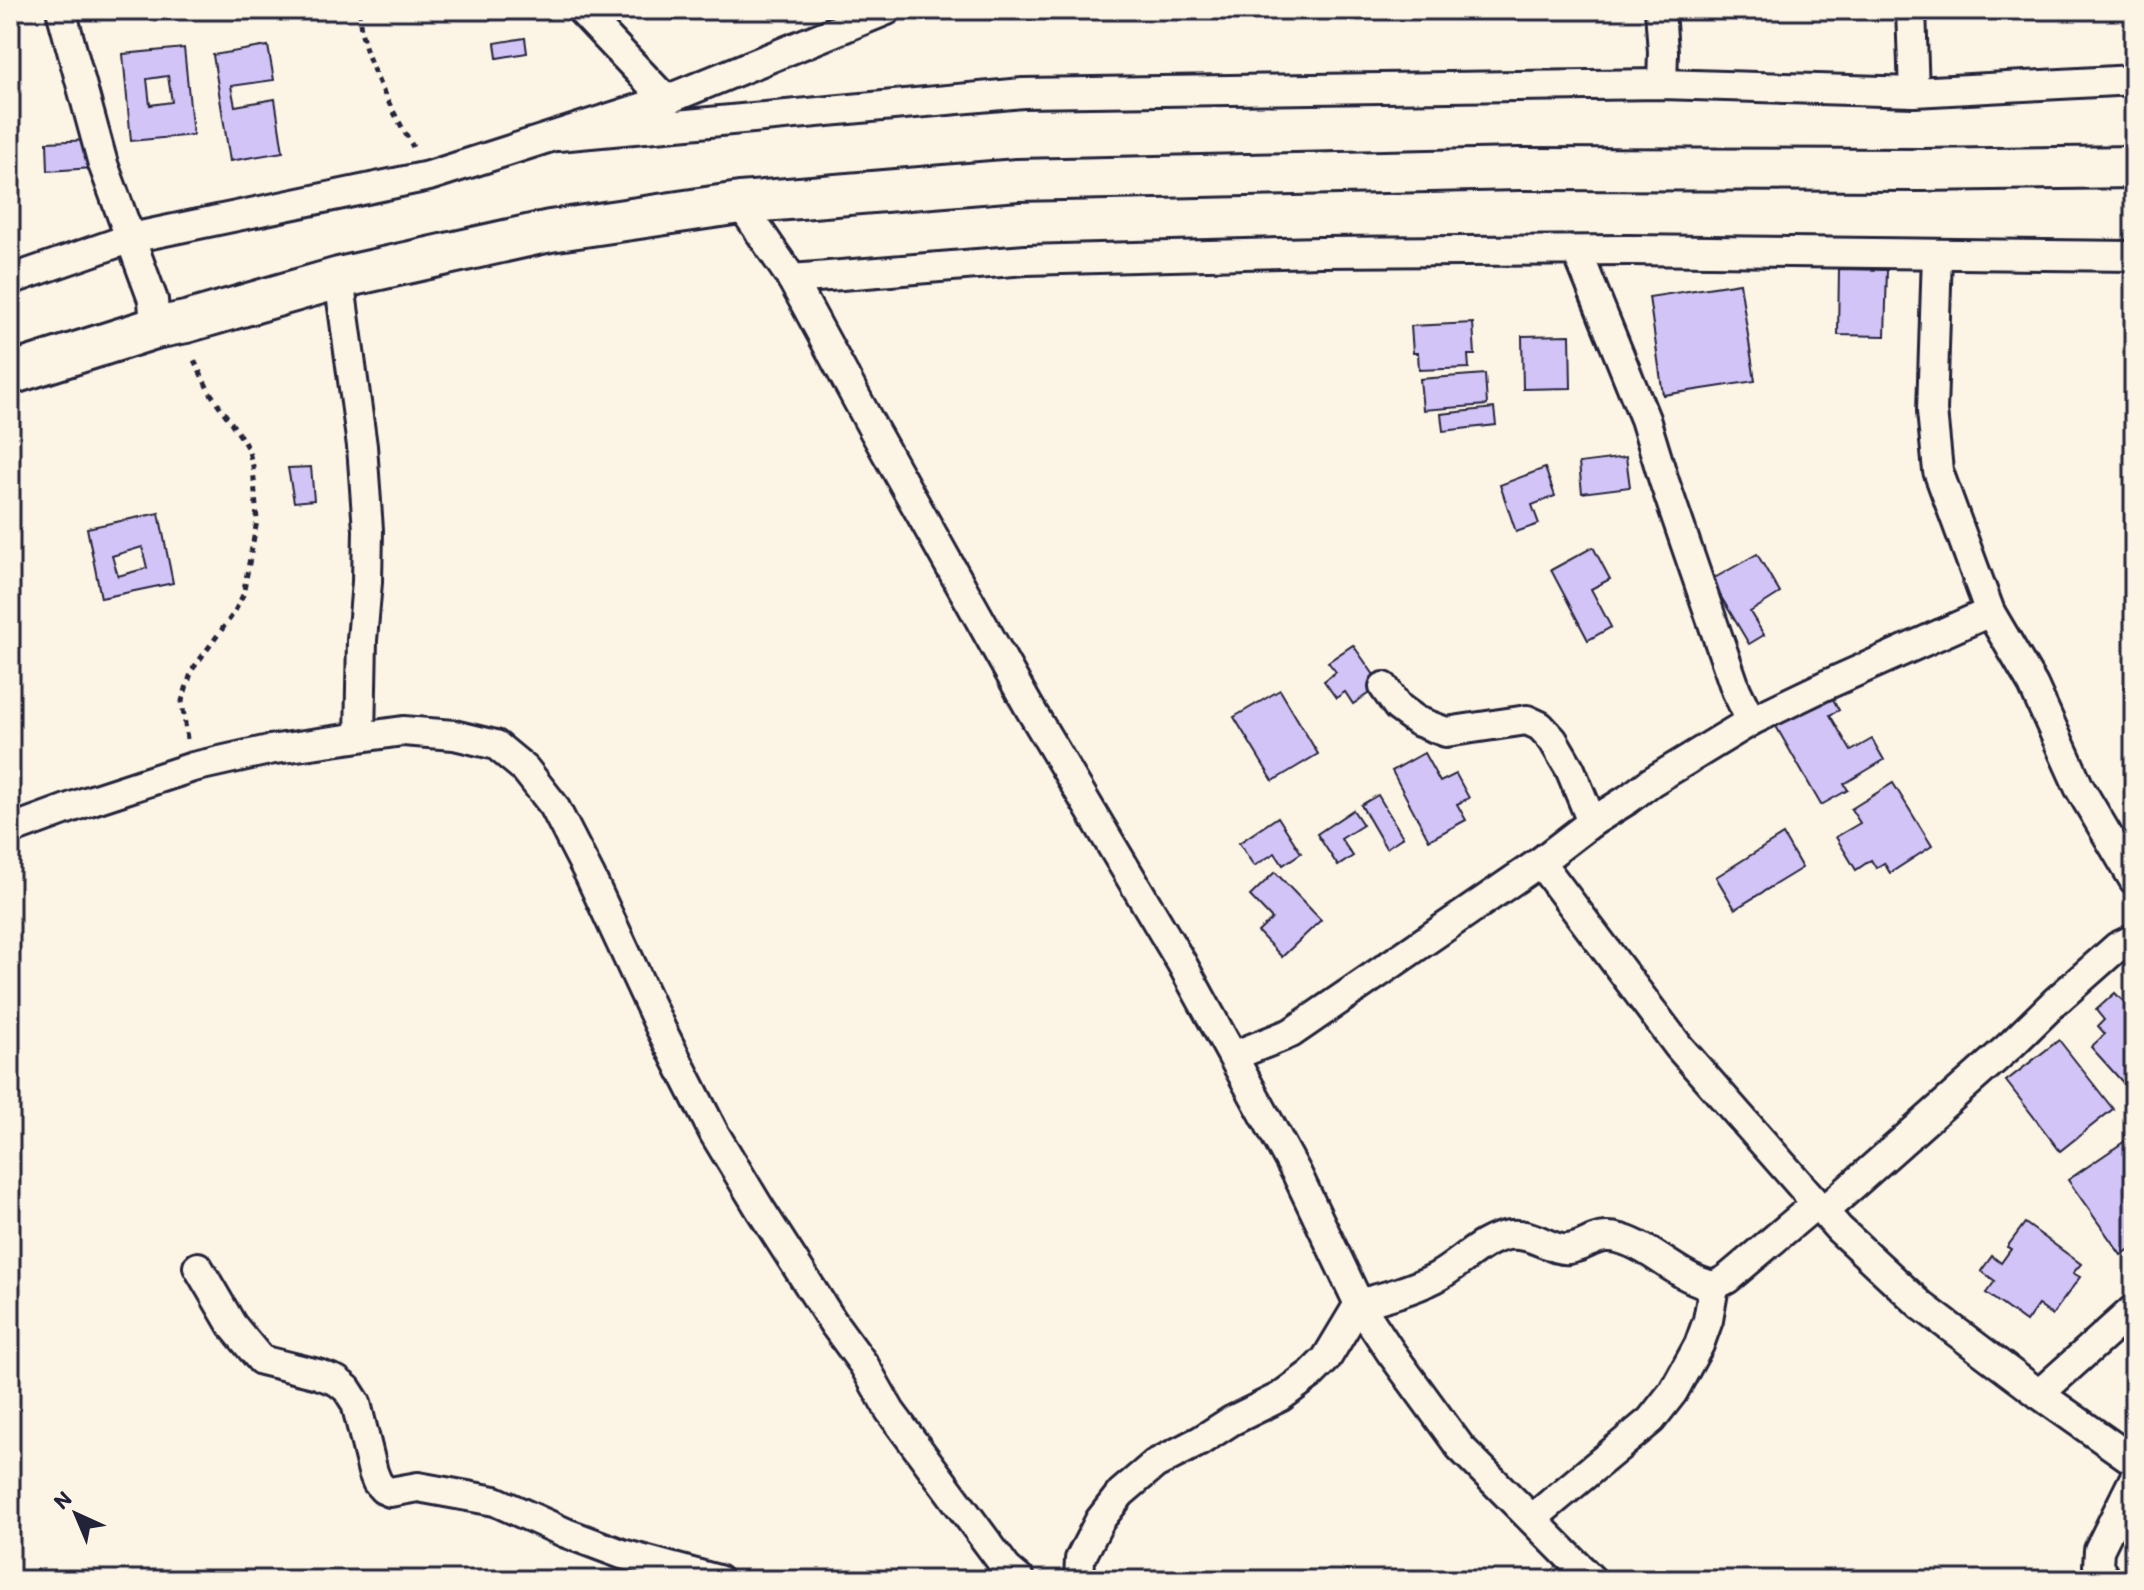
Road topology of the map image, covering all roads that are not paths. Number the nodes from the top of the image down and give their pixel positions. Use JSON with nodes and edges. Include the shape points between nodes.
{"nodes":[{"id":1,"x":61,"y":10,"type":"edge"},
{"id":2,"x":581,"y":10,"type":"edge"},
{"id":3,"x":887,"y":10,"type":"edge"},
{"id":4,"x":1660,"y":10,"type":"edge"},
{"id":5,"x":1911,"y":10,"type":"edge"},
{"id":6,"x":2134,"y":80,"type":"edge"},
{"id":7,"x":1662,"y":84,"type":"junction"},
{"id":8,"x":1914,"y":92,"type":"junction"},
{"id":9,"x":666,"y":100,"type":"junction"},
{"id":10,"x":558,"y":136,"type":"junction"},
{"id":11,"x":2134,"y":167,"type":"edge"},
{"id":12,"x":740,"y":203,"type":"junction"},
{"id":13,"x":131,"y":238,"type":"junction"},
{"id":14,"x":1577,"y":251,"type":"junction"},
{"id":15,"x":1937,"y":254,"type":"junction"},
{"id":16,"x":2134,"y":256,"type":"edge"},
{"id":17,"x":339,"y":278,"type":"junction"},
{"id":18,"x":792,"y":279,"type":"junction"},
{"id":19,"x":10,"y":280,"type":"edge"},
{"id":20,"x":170,"y":325,"type":"junction"},
{"id":21,"x":10,"y":374,"type":"edge"},
{"id":22,"x":1990,"y":612,"type":"junction"},
{"id":23,"x":1384,"y":687,"type":"dead end"},
{"id":24,"x":1751,"y":721,"type":"junction"},
{"id":25,"x":360,"y":736,"type":"junction"},
{"id":26,"x":1592,"y":822,"type":"junction"},
{"id":27,"x":10,"y":830,"type":"edge"},
{"id":28,"x":1540,"y":862,"type":"junction"},
{"id":29,"x":2134,"y":880,"type":"edge"},
{"id":30,"x":2134,"y":939,"type":"edge"},
{"id":31,"x":1233,"y":1056,"type":"junction"},
{"id":32,"x":1820,"y":1208,"type":"junction"},
{"id":33,"x":198,"y":1267,"type":"dead end"},
{"id":34,"x":1714,"y":1286,"type":"junction"},
{"id":35,"x":1359,"y":1304,"type":"junction"},
{"id":36,"x":2134,"y":1309,"type":"edge"},
{"id":37,"x":2039,"y":1394,"type":"junction"},
{"id":38,"x":2134,"y":1461,"type":"edge"},
{"id":39,"x":2134,"y":1479,"type":"edge"},
{"id":40,"x":1533,"y":1518,"type":"junction"},
{"id":41,"x":718,"y":1580,"type":"edge"},
{"id":42,"x":1020,"y":1580,"type":"edge"},
{"id":43,"x":1079,"y":1580,"type":"edge"},
{"id":44,"x":1592,"y":1580,"type":"edge"},
{"id":45,"x":2106,"y":1580,"type":"edge"}],
"edges":[{"from":1,"to":13,"type":"street","via":[[103,164]]},
{"from":2,"to":9,"type":"street"},
{"from":3,"to":9,"type":"street"},
{"from":4,"to":7,"type":"street"},
{"from":5,"to":8,"type":"street"},
{"from":6,"to":8,"type":"street"},
{"from":7,"to":8,"type":"street"},
{"from":7,"to":10,"type":"street","via":[[1023,93]]},
{"from":9,"to":10,"type":"street"},
{"from":10,"to":13,"type":"street","via":[[429,176]]},
{"from":11,"to":12,"type":"main road","via":[[1519,169],[1017,180]]},
{"from":12,"to":17,"type":"main road","via":[[550,231]]},
{"from":12,"to":18,"type":"street"},
{"from":13,"to":19,"type":"street"},
{"from":13,"to":20,"type":"street","via":[[153,300]]},
{"from":14,"to":15,"type":"street"},
{"from":14,"to":18,"type":"street","via":[[1026,260]]},
{"from":14,"to":24,"type":"street","via":[[1645,419],[1723,654]]},
{"from":15,"to":16,"type":"street"},
{"from":15,"to":22,"type":"street","via":[[1932,411],[1938,471]]},
{"from":17,"to":20,"type":"main road"},
{"from":17,"to":25,"type":"street","via":[[368,530]]},
{"from":18,"to":31,"type":"street","via":[[1029,707]]},
{"from":20,"to":21,"type":"main road"},
{"from":22,"to":24,"type":"street"},
{"from":22,"to":29,"type":"street","via":[[2033,685],[2079,787]]},
{"from":23,"to":26,"type":"street","via":[[1417,721],[1446,732],[1527,720],[1540,726],[1570,769]]},
{"from":24,"to":26,"type":"street"},
{"from":25,"to":27,"type":"street","via":[[193,767]]},
{"from":25,"to":42,"type":"street","via":[[403,731],[496,745],[525,769],[554,806],[714,1133],[890,1411]]},
{"from":26,"to":28,"type":"street"},
{"from":28,"to":31,"type":"street","via":[[1291,1033]]},
{"from":28,"to":32,"type":"street","via":[[1679,1047]]},
{"from":30,"to":32,"type":"street","via":[[2117,947]]},
{"from":31,"to":35,"type":"street"},
{"from":32,"to":34,"type":"street"},
{"from":32,"to":37,"type":"street","via":[[1922,1306]]},
{"from":33,"to":41,"type":"street","via":[[232,1325],[261,1360],[318,1374],[347,1389],[383,1489],[418,1487],[495,1501],[622,1554]]},
{"from":34,"to":35,"type":"street","via":[[1699,1283],[1623,1240],[1605,1236],[1559,1249],[1534,1237],[1511,1235],[1489,1241],[1419,1285]]},
{"from":34,"to":40,"type":"street","via":[[1699,1345],[1673,1392],[1651,1420]]},
{"from":35,"to":40,"type":"street","via":[[1460,1447]]},
{"from":35,"to":43,"type":"street","via":[[1311,1374],[1280,1397],[1155,1464],[1121,1493],[1080,1559]]},
{"from":36,"to":37,"type":"street"},
{"from":37,"to":38,"type":"street"},
{"from":39,"to":45,"type":"street","via":[[2099,1550],[2098,1566]]},
{"from":40,"to":44,"type":"street"}]}
